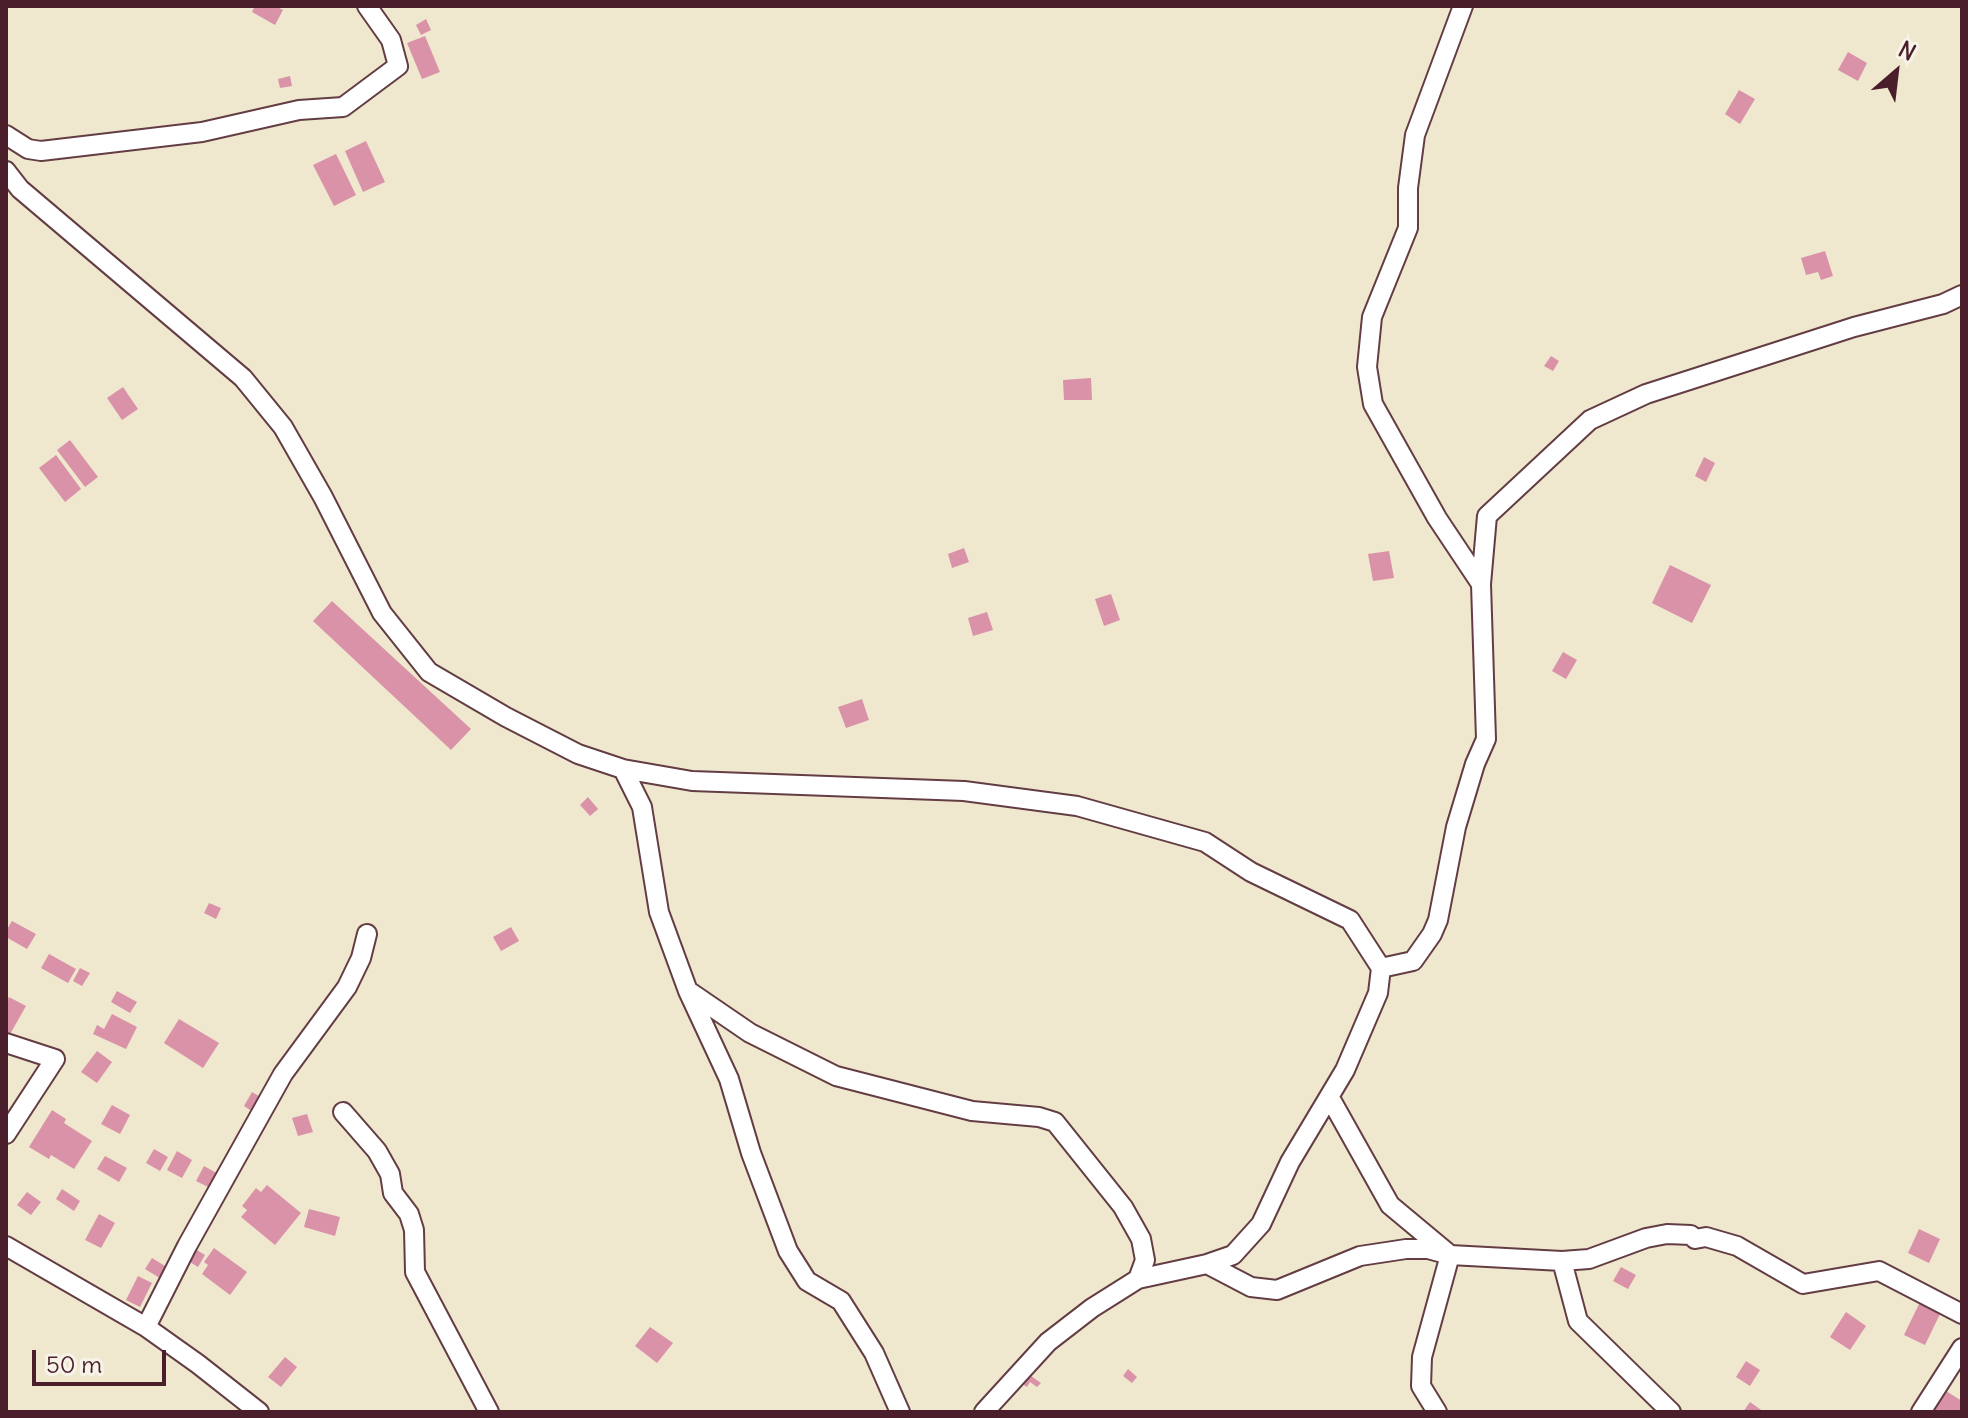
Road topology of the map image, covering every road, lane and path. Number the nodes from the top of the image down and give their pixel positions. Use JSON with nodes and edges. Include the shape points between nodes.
{"nodes":[{"id":1,"x":367,"y":6,"type":"edge"},
{"id":2,"x":1463,"y":6,"type":"edge"},
{"id":3,"x":6,"y":135,"type":"edge"},
{"id":4,"x":6,"y":171,"type":"edge"},
{"id":5,"x":1962,"y":295,"type":"edge"},
{"id":6,"x":1481,"y":584,"type":"junction"},
{"id":7,"x":623,"y":769,"type":"junction"},
{"id":8,"x":367,"y":934,"type":"dead end"},
{"id":9,"x":1381,"y":968,"type":"junction"},
{"id":10,"x":688,"y":991,"type":"junction"},
{"id":11,"x":6,"y":1043,"type":"edge"},
{"id":12,"x":1330,"y":1098,"type":"junction"},
{"id":13,"x":343,"y":1112,"type":"dead end"},
{"id":14,"x":6,"y":1134,"type":"edge"},
{"id":15,"x":6,"y":1246,"type":"edge"},
{"id":16,"x":1450,"y":1255,"type":"junction"},
{"id":17,"x":1562,"y":1261,"type":"junction"},
{"id":18,"x":1207,"y":1264,"type":"junction"},
{"id":19,"x":1138,"y":1279,"type":"junction"},
{"id":20,"x":1962,"y":1314,"type":"edge"},
{"id":21,"x":146,"y":1327,"type":"junction"},
{"id":22,"x":1962,"y":1348,"type":"edge"},
{"id":23,"x":259,"y":1412,"type":"edge"},
{"id":24,"x":489,"y":1412,"type":"edge"},
{"id":25,"x":900,"y":1412,"type":"edge"},
{"id":26,"x":984,"y":1412,"type":"edge"},
{"id":27,"x":1437,"y":1412,"type":"edge"},
{"id":28,"x":1671,"y":1412,"type":"edge"},
{"id":29,"x":1921,"y":1412,"type":"edge"}],
"edges":[{"from":1,"to":3,"type":"street","via":[[391,40],[398,66],[343,107],[299,110],[202,132],[41,151]]},
{"from":2,"to":6,"type":"street","via":[[1415,135],[1408,228],[1372,317],[1367,367],[1373,404]]},
{"from":4,"to":7,"type":"street","via":[[20,189],[243,378],[283,427],[382,613],[429,672],[578,754]]},
{"from":5,"to":6,"type":"street","via":[[1646,394],[1590,420],[1487,516]]},
{"from":6,"to":9,"type":"street","via":[[1486,739],[1456,827],[1432,934],[1413,961]]},
{"from":7,"to":9,"type":"street","via":[[692,781],[964,791],[1077,806],[1205,842],[1251,872],[1350,920]]},
{"from":7,"to":10,"type":"street","via":[[642,807],[659,912]]},
{"from":8,"to":21,"type":"street","via":[[347,987],[283,1074]]},
{"from":9,"to":12,"type":"street","via":[[1378,993]]},
{"from":10,"to":19,"type":"street","via":[[750,1033],[836,1076],[972,1111],[1055,1122],[1123,1207],[1141,1239],[1145,1260]]},
{"from":10,"to":25,"type":"street","via":[[729,1079],[788,1251],[807,1281],[841,1301],[874,1353]]},
{"from":11,"to":14,"type":"street","via":[[55,1059]]},
{"from":12,"to":16,"type":"street","via":[[1390,1205]]},
{"from":12,"to":18,"type":"street","via":[[1308,1128],[1261,1224],[1233,1255]]},
{"from":13,"to":24,"type":"street","via":[[390,1174],[393,1193],[414,1230],[415,1272]]},
{"from":15,"to":21,"type":"street"},
{"from":16,"to":17,"type":"street"},
{"from":16,"to":18,"type":"street","via":[[1406,1249],[1360,1256],[1277,1290],[1251,1287]]},
{"from":16,"to":27,"type":"street","via":[[1422,1357],[1421,1386]]},
{"from":17,"to":20,"type":"street","via":[[1589,1259],[1646,1238],[1691,1235],[1737,1246],[1803,1284],[1879,1271]]},
{"from":17,"to":28,"type":"street","via":[[1578,1321]]},
{"from":18,"to":19,"type":"street"},
{"from":19,"to":26,"type":"street","via":[[1048,1342]]},
{"from":21,"to":23,"type":"street"},
{"from":22,"to":29,"type":"street"}]}
